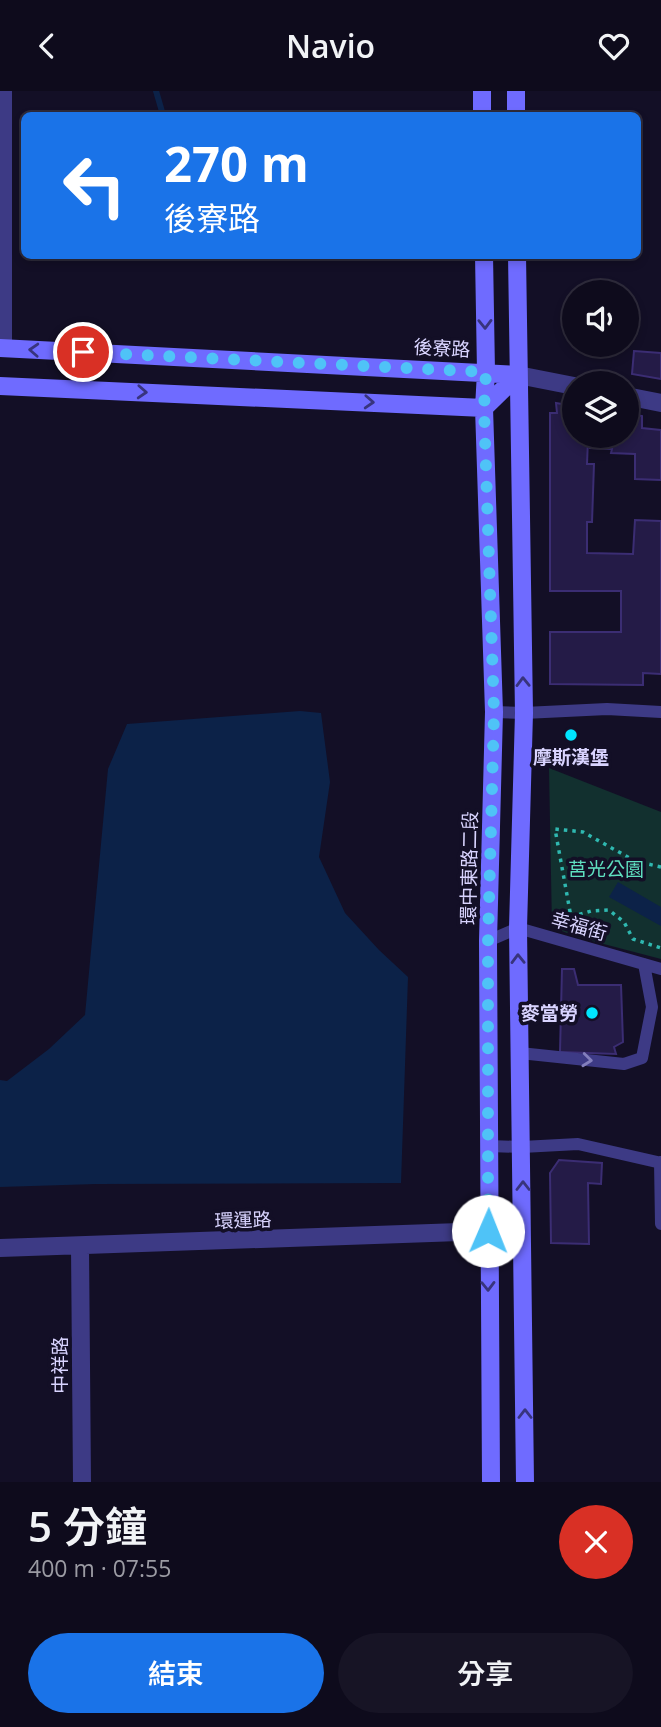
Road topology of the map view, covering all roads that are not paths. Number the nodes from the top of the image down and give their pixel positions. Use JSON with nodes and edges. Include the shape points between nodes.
{"nodes":[{"id":1,"x":3,"y":91,"type":"edge"},
{"id":2,"x":482,"y":91,"type":"edge"},
{"id":3,"x":516,"y":91,"type":"edge"},
{"id":4,"x":482,"y":112,"type":"edge"},
{"id":5,"x":516,"y":112,"type":"edge"},
{"id":6,"x":484,"y":259,"type":"edge"},
{"id":7,"x":517,"y":259,"type":"edge"},
{"id":8,"x":1,"y":348,"type":"edge"},
{"id":9,"x":486,"y":372,"type":"junction"},
{"id":10,"x":519,"y":375,"type":"junction"},
{"id":11,"x":562,"y":384,"type":"edge"},
{"id":12,"x":0,"y":386,"type":"edge"},
{"id":13,"x":639,"y":399,"type":"edge"},
{"id":14,"x":661,"y":403,"type":"edge"},
{"id":15,"x":484,"y":408,"type":"junction"},
{"id":16,"x":494,"y":712,"type":"junction"},
{"id":17,"x":661,"y":712,"type":"edge"},
{"id":18,"x":524,"y":713,"type":"junction"},
{"id":19,"x":518,"y":929,"type":"junction"},
{"id":20,"x":488,"y":941,"type":"junction"},
{"id":21,"x":644,"y":964,"type":"junction"},
{"id":22,"x":661,"y":969,"type":"edge"},
{"id":23,"x":520,"y":1053,"type":"junction"},
{"id":24,"x":489,"y":1146,"type":"junction"},
{"id":25,"x":523,"y":1147,"type":"junction"},
{"id":26,"x":660,"y":1163,"type":"edge"},
{"id":27,"x":661,"y":1224,"type":"edge"},
{"id":28,"x":488,"y":1231,"type":"junction"},
{"id":29,"x":80,"y":1247,"type":"junction"},
{"id":30,"x":0,"y":1248,"type":"edge"},
{"id":31,"x":82,"y":1482,"type":"edge"},
{"id":32,"x":491,"y":1482,"type":"edge"},
{"id":33,"x":525,"y":1482,"type":"edge"}],
"edges":[{"from":1,"to":8,"type":"street"},
{"from":2,"to":4,"type":"street"},
{"from":3,"to":5,"type":"street"},
{"from":6,"to":9,"type":"street","name":"環中東路二段","one_way":true},
{"from":7,"to":10,"type":"street"},
{"from":9,"to":8,"type":"street","name":"後寮路","one_way":true},
{"from":9,"to":10,"type":"street","name":"後寮路"},
{"from":9,"to":15,"type":"street","name":"環中東路二段"},
{"from":10,"to":11,"type":"street"},
{"from":10,"to":15,"type":"street"},
{"from":18,"to":10,"type":"street","one_way":true},
{"from":12,"to":15,"type":"street","one_way":true},
{"from":13,"to":14,"type":"street"},
{"from":15,"to":16,"type":"street","name":"環中東路二段"},
{"from":16,"to":18,"type":"lane"},
{"from":16,"to":20,"type":"street","name":"環中東路二段"},
{"from":17,"to":18,"type":"lane"},
{"from":18,"to":19,"type":"street"},
{"from":19,"to":20,"type":"lane"},
{"from":19,"to":21,"type":"lane","name":"幸福街"},
{"from":23,"to":19,"type":"street","one_way":true},
{"from":20,"to":24,"type":"street","name":"環中東路二段"},
{"from":21,"to":22,"type":"lane","name":"幸福街"},
{"from":23,"to":21,"type":"lane","one_way":true,"via":[[624,1064],[642,1058],[652,1007]]},
{"from":23,"to":25,"type":"street"},
{"from":24,"to":25,"type":"lane"},
{"from":24,"to":28,"type":"street","name":"環中東路二段"},
{"from":25,"to":26,"type":"lane","via":[[578,1144]]},
{"from":33,"to":25,"type":"street","one_way":true},
{"from":26,"to":27,"type":"lane"},
{"from":28,"to":29,"type":"street","name":"環運路"},
{"from":28,"to":32,"type":"street","name":"環中東路二段","one_way":true},
{"from":29,"to":30,"type":"street","name":"環運路"},
{"from":29,"to":31,"type":"street","name":"中祥路"}]}
